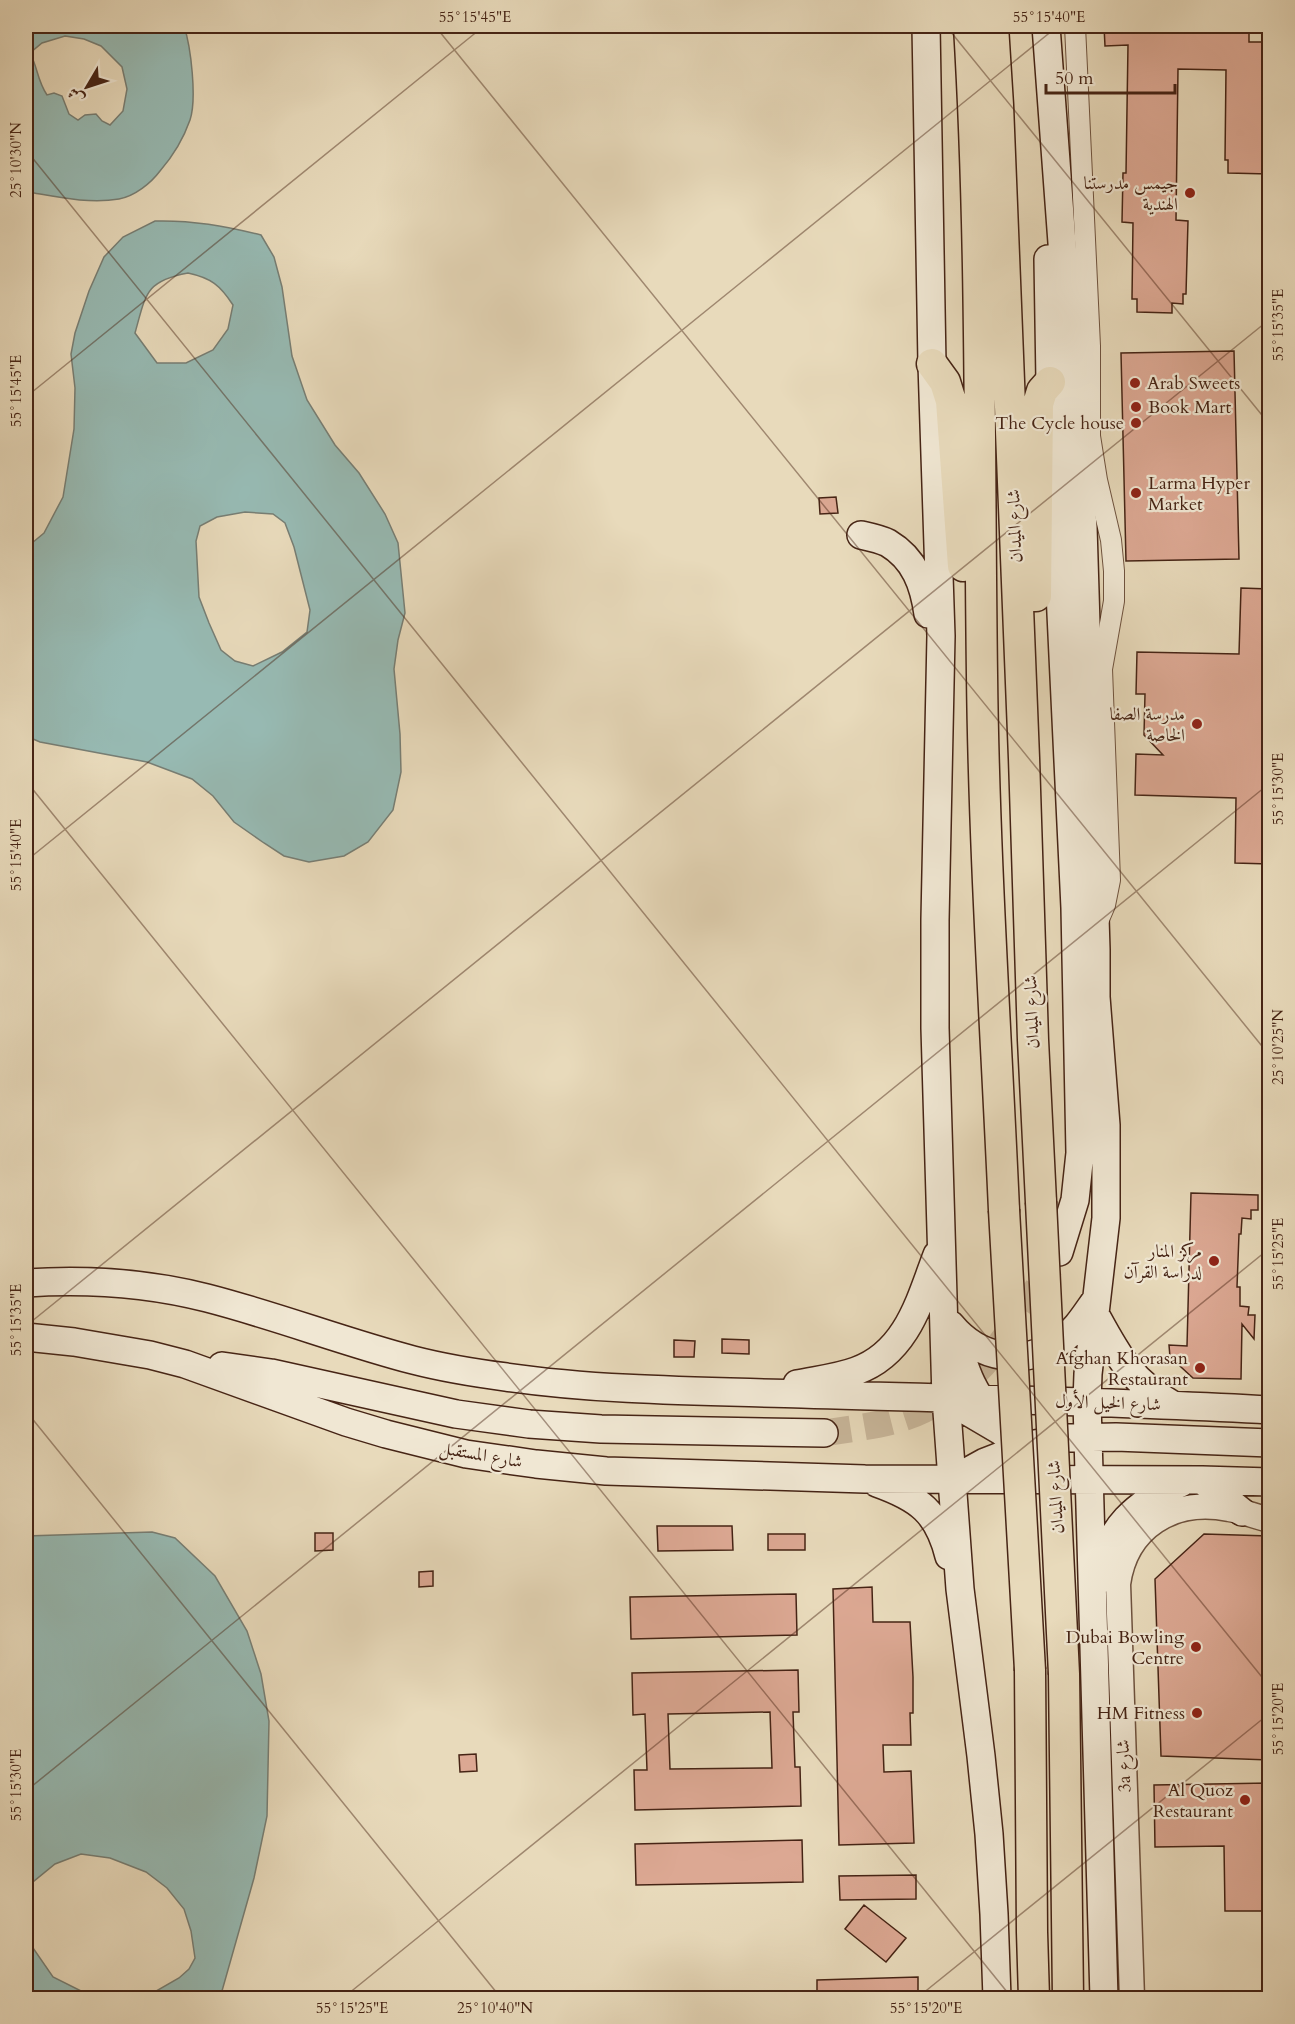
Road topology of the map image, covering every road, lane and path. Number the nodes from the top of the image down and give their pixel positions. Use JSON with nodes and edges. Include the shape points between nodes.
{"nodes":[{"id":1,"x":926,"y":26,"type":"edge"},
{"id":2,"x":969,"y":26,"type":"edge"},
{"id":3,"x":993,"y":26,"type":"edge"},
{"id":4,"x":1047,"y":26,"type":"edge"},
{"id":5,"x":1075,"y":26,"type":"edge"},
{"id":6,"x":1062,"y":226,"type":"junction"},
{"id":7,"x":932,"y":364,"type":"junction"},
{"id":8,"x":1050,"y":382,"type":"junction"},
{"id":9,"x":861,"y":535,"type":"dead end"},
{"id":10,"x":941,"y":636,"type":"junction"},
{"id":11,"x":982,"y":677,"type":"junction"},
{"id":12,"x":1024,"y":758,"type":"junction"},
{"id":13,"x":1095,"y":927,"type":"junction"},
{"id":14,"x":942,"y":1240,"type":"junction"},
{"id":15,"x":1059,"y":1252,"type":"tunnel mouth"},
{"id":16,"x":26,"y":1283,"type":"edge"},
{"id":17,"x":1095,"y":1307,"type":"junction"},
{"id":18,"x":944,"y":1317,"type":"junction"},
{"id":19,"x":26,"y":1337,"type":"edge"},
{"id":20,"x":185,"y":1364,"type":"junction"},
{"id":21,"x":755,"y":1393,"type":"junction"},
{"id":22,"x":946,"y":1398,"type":"junction"},
{"id":23,"x":980,"y":1399,"type":"junction"},
{"id":24,"x":1087,"y":1402,"type":"junction"},
{"id":25,"x":1173,"y":1405,"type":"junction"},
{"id":26,"x":1269,"y":1410,"type":"edge"},
{"id":27,"x":824,"y":1433,"type":"tunnel mouth"},
{"id":28,"x":1088,"y":1437,"type":"junction"},
{"id":29,"x":1019,"y":1442,"type":"junction"},
{"id":30,"x":1269,"y":1443,"type":"edge"},
{"id":31,"x":951,"y":1471,"type":"junction"},
{"id":32,"x":865,"y":1479,"type":"junction"},
{"id":33,"x":1052,"y":1480,"type":"junction"},
{"id":34,"x":1089,"y":1480,"type":"junction"},
{"id":35,"x":1195,"y":1480,"type":"junction"},
{"id":36,"x":1269,"y":1482,"type":"edge"},
{"id":37,"x":1242,"y":1512,"type":"junction"},
{"id":38,"x":1269,"y":1520,"type":"edge"},
{"id":39,"x":960,"y":1588,"type":"junction"},
{"id":40,"x":1094,"y":1645,"type":"junction"},
{"id":41,"x":1106,"y":1997,"type":"edge"},
{"id":42,"x":997,"y":1998,"type":"edge"},
{"id":43,"x":1034,"y":1998,"type":"edge"},
{"id":44,"x":1068,"y":1998,"type":"edge"},
{"id":45,"x":1132,"y":1998,"type":"edge"}],
"edges":[{"from":1,"to":7,"type":"main road"},
{"from":2,"to":11,"type":"main road","name":"شارع الميدان","via":[[979,351]]},
{"from":3,"to":12,"type":"main road","name":"شارع الميدان"},
{"from":4,"to":6,"type":"main road"},
{"from":5,"to":13,"type":"street","via":[[1090,346],[1090,436],[1111,540],[1115,588],[1102,669],[1110,880],[1106,905]]},
{"from":6,"to":8,"type":"main road","via":[[1048,253]]},
{"from":6,"to":13,"type":"main road","via":[[1083,527]]},
{"from":7,"to":10,"type":"main road"},
{"from":7,"to":11,"type":"main road","via":[[945,382],[951,401],[972,650]]},
{"from":8,"to":12,"type":"main road","via":[[1038,404],[1035,729],[1032,746]]},
{"from":8,"to":15,"type":"main road","via":[[1075,908],[1080,1153],[1075,1200]]},
{"from":9,"to":10,"type":"main road","via":[[886,542],[914,567],[922,582],[930,623]]},
{"from":10,"to":14,"type":"main road","via":[[935,1028]]},
{"from":11,"to":43,"type":"main road","name":"شارع الميدان","bridge":true,"via":[[1004,1210],[1030,1670]]},
{"from":12,"to":44,"type":"main road","name":"شارع الميدان","bridge":true,"via":[[1033,1040],[1065,1674]]},
{"from":13,"to":17,"type":"main road","via":[[1106,1125],[1106,1218]]},
{"from":14,"to":18,"type":"main road"},
{"from":14,"to":21,"type":"main road","via":[[914,1317],[895,1345],[877,1360],[856,1371]]},
{"from":16,"to":21,"type":"main road","via":[[126,1284],[167,1290],[207,1298],[414,1360],[477,1373],[591,1386]]},
{"from":17,"to":18,"type":"main road","via":[[1065,1339],[1023,1357],[978,1348]]},
{"from":17,"to":24,"type":"main road"},
{"from":17,"to":25,"type":"main road","via":[[1130,1371],[1154,1394]]},
{"from":18,"to":22,"type":"main road"},
{"from":18,"to":23,"type":"main road"},
{"from":19,"to":20,"type":"main road","name":"شارع المستقبل","via":[[112,1347]]},
{"from":20,"to":27,"type":"main road","via":[[250,1369],[420,1408],[529,1424]]},
{"from":20,"to":32,"type":"main road","name":"شارع المستقبل","via":[[346,1422],[489,1458],[606,1471]]},
{"from":21,"to":22,"type":"main road"},
{"from":22,"to":23,"type":"main road","name":"شارع الخيل الأول"},
{"from":22,"to":29,"type":"main road"},
{"from":22,"to":31,"type":"main road"},
{"from":23,"to":24,"type":"main road","name":"شارع الخيل الأول"},
{"from":23,"to":29,"type":"main road"},
{"from":24,"to":25,"type":"main road","name":"شارع الخيل الأول"},
{"from":24,"to":28,"type":"main road"},
{"from":24,"to":29,"type":"main road"},
{"from":25,"to":26,"type":"main road","name":"شارع الخيل الأول"},
{"from":28,"to":29,"type":"main road"},
{"from":28,"to":30,"type":"main road"},
{"from":28,"to":34,"type":"main road"},
{"from":29,"to":31,"type":"main road","via":[[985,1462]]},
{"from":29,"to":33,"type":"main road"},
{"from":29,"to":34,"type":"main road"},
{"from":31,"to":32,"type":"main road","name":"شارع المستقبل"},
{"from":31,"to":33,"type":"main road"},
{"from":31,"to":39,"type":"main road"},
{"from":32,"to":39,"type":"main road","via":[[922,1505],[942,1532]]},
{"from":33,"to":34,"type":"main road"},
{"from":33,"to":40,"type":"main road","via":[[1064,1496],[1071,1516],[1080,1620]]},
{"from":34,"to":35,"type":"main road"},
{"from":34,"to":40,"type":"main road"},
{"from":35,"to":36,"type":"main road"},
{"from":35,"to":37,"type":"main road"},
{"from":35,"to":40,"type":"main road","via":[[1150,1498],[1122,1522],[1101,1570],[1101,1620]]},
{"from":37,"to":38,"type":"street","name":"3a شارع"},
{"from":37,"to":45,"type":"street","name":"3a شارع","via":[[1217,1507],[1190,1508],[1161,1517],[1138,1536],[1120,1571]]},
{"from":39,"to":42,"type":"main road","via":[[986,1801]]},
{"from":40,"to":41,"type":"main road"}]}
